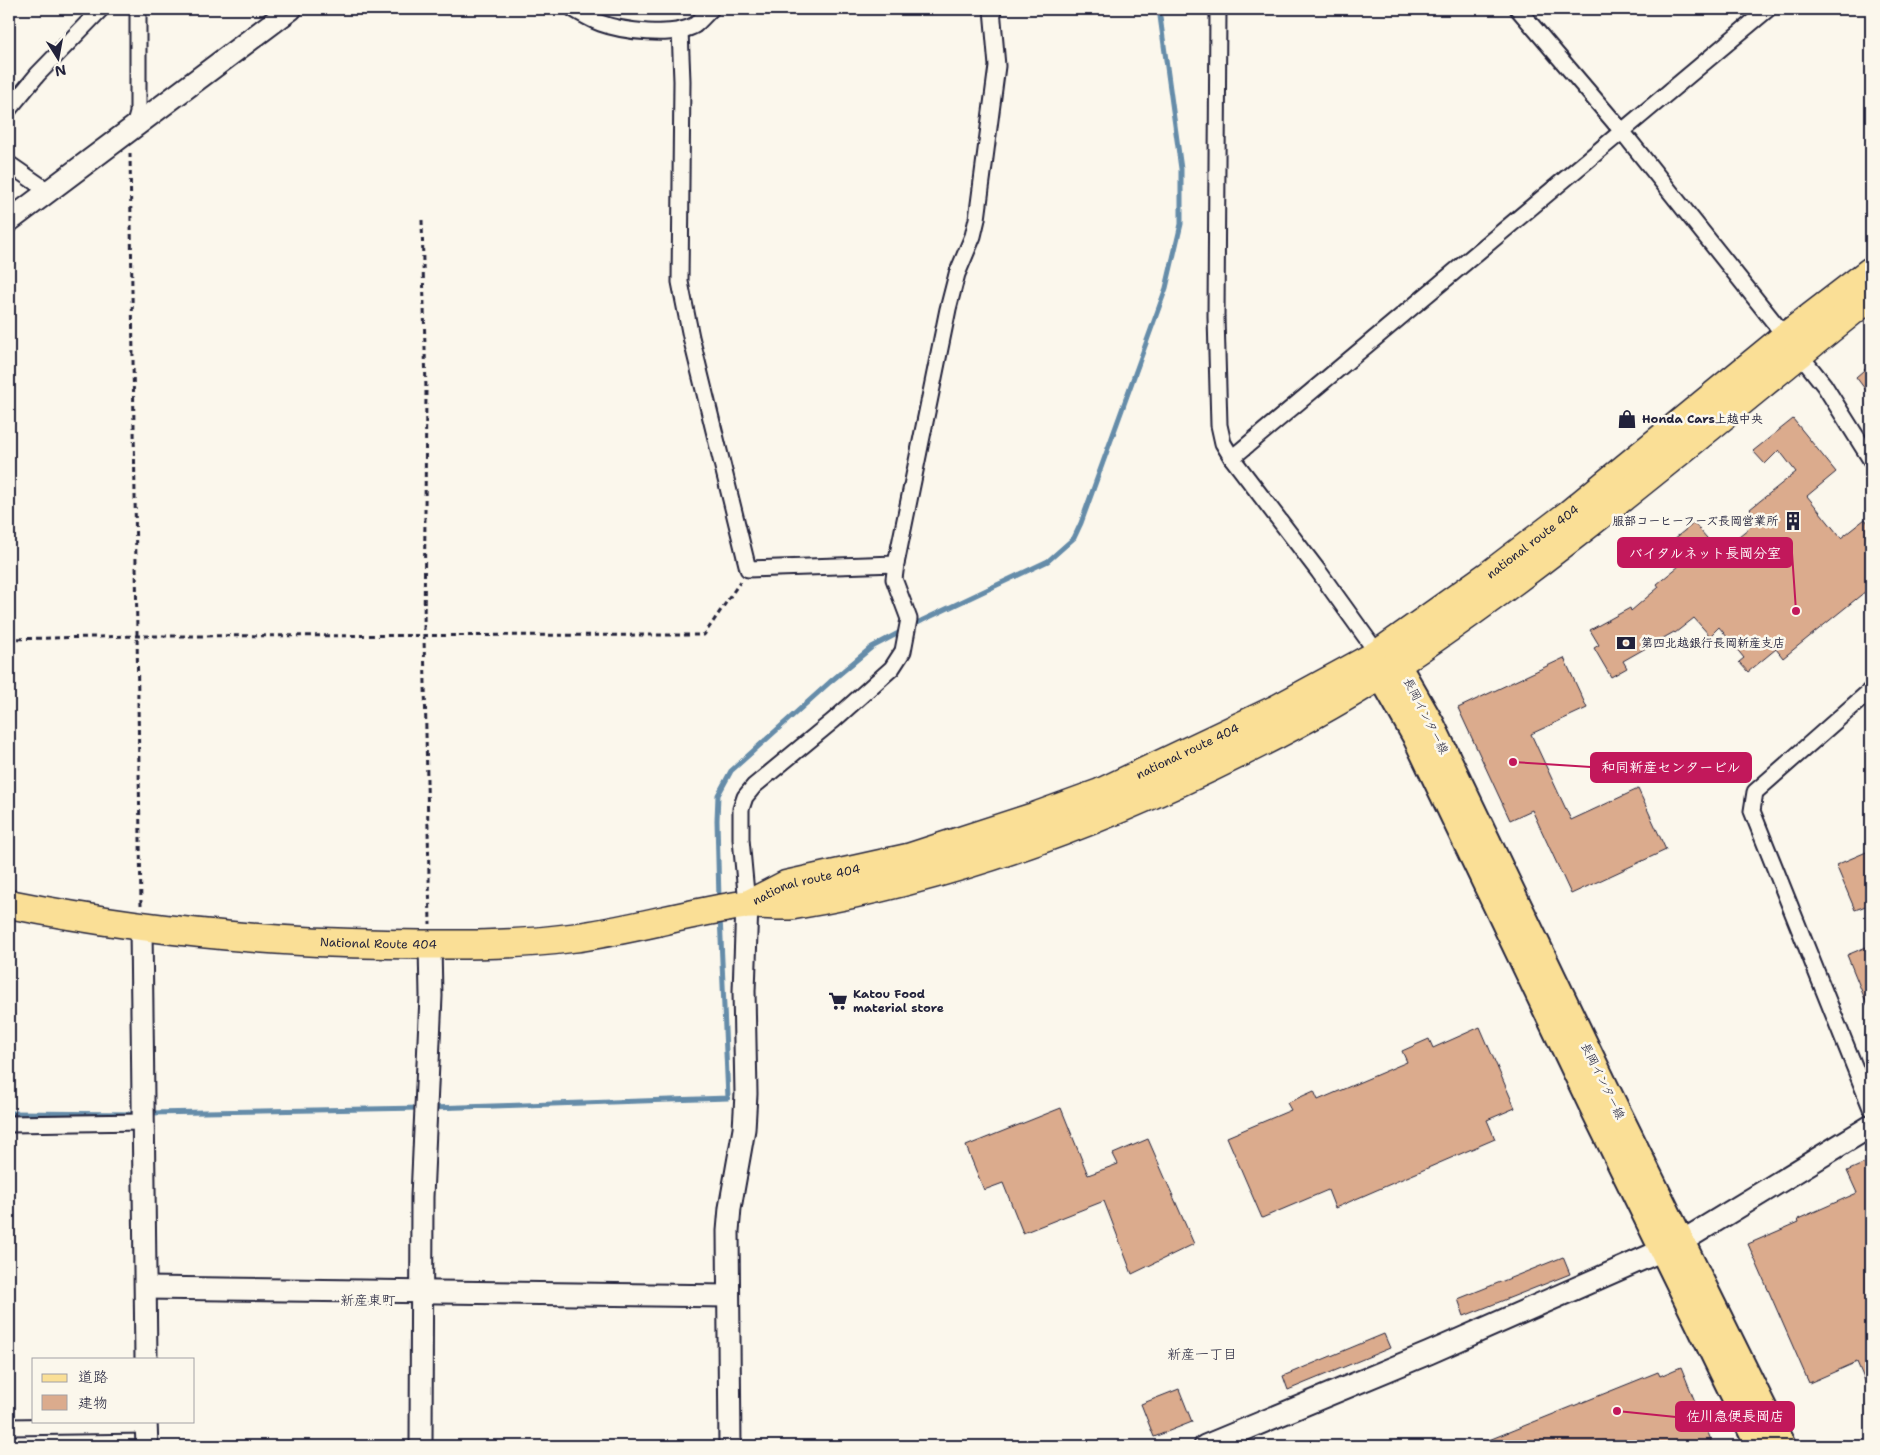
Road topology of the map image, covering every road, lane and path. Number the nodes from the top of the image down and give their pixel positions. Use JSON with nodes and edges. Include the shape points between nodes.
{"nodes":[{"id":1,"x":102,"y":9,"type":"edge"},
{"id":2,"x":138,"y":9,"type":"edge"},
{"id":3,"x":290,"y":9,"type":"edge"},
{"id":4,"x":573,"y":9,"type":"edge"},
{"id":5,"x":711,"y":9,"type":"edge"},
{"id":6,"x":992,"y":9,"type":"edge"},
{"id":7,"x":1218,"y":9,"type":"edge"},
{"id":8,"x":1518,"y":9,"type":"edge"},
{"id":9,"x":1768,"y":9,"type":"edge"},
{"id":10,"x":680,"y":30,"type":"junction"},
{"id":11,"x":9,"y":109,"type":"edge"},
{"id":12,"x":134,"y":127,"type":"junction"},
{"id":13,"x":1621,"y":130,"type":"junction"},
{"id":14,"x":9,"y":164,"type":"edge"},
{"id":15,"x":48,"y":191,"type":"junction"},
{"id":16,"x":422,"y":220,"type":"dead end"},
{"id":17,"x":9,"y":221,"type":"edge"},
{"id":18,"x":1871,"y":271,"type":"edge"},
{"id":19,"x":1871,"y":296,"type":"edge"},
{"id":20,"x":1792,"y":345,"type":"junction"},
{"id":21,"x":1232,"y":458,"type":"junction"},
{"id":22,"x":1871,"y":460,"type":"edge"},
{"id":23,"x":896,"y":564,"type":"junction"},
{"id":24,"x":748,"y":569,"type":"junction"},
{"id":25,"x":137,"y":636,"type":"junction"},
{"id":26,"x":424,"y":636,"type":"junction"},
{"id":27,"x":9,"y":639,"type":"edge"},
{"id":28,"x":1385,"y":664,"type":"junction"},
{"id":29,"x":1871,"y":690,"type":"edge"},
{"id":30,"x":9,"y":904,"type":"edge"},
{"id":31,"x":747,"y":904,"type":"junction"},
{"id":32,"x":141,"y":928,"type":"junction"},
{"id":33,"x":430,"y":945,"type":"junction"},
{"id":34,"x":1871,"y":1108,"type":"edge"},
{"id":35,"x":144,"y":1122,"type":"junction"},
{"id":36,"x":9,"y":1124,"type":"edge"},
{"id":37,"x":1871,"y":1126,"type":"edge"},
{"id":38,"x":1672,"y":1246,"type":"junction"},
{"id":39,"x":146,"y":1288,"type":"junction"},
{"id":40,"x":423,"y":1293,"type":"junction"},
{"id":41,"x":728,"y":1296,"type":"junction"},
{"id":42,"x":146,"y":1358,"type":"edge"},
{"id":43,"x":9,"y":1427,"type":"edge"},
{"id":44,"x":147,"y":1431,"type":"edge"},
{"id":45,"x":421,"y":1446,"type":"edge"},
{"id":46,"x":730,"y":1446,"type":"edge"},
{"id":47,"x":1205,"y":1446,"type":"edge"},
{"id":48,"x":1758,"y":1446,"type":"edge"},
{"id":49,"x":1783,"y":1446,"type":"edge"}],
"edges":[{"from":1,"to":11,"type":"street","via":[[38,74]]},
{"from":2,"to":12,"type":"street","via":[[138,113]]},
{"from":3,"to":12,"type":"street"},
{"from":4,"to":10,"type":"street","via":[[617,29]]},
{"from":5,"to":10,"type":"street","via":[[695,25]]},
{"from":6,"to":23,"type":"street","via":[[997,66],[977,219],[948,309]]},
{"from":7,"to":21,"type":"street","via":[[1216,317],[1220,425],[1223,444]]},
{"from":8,"to":13,"type":"street"},
{"from":9,"to":13,"type":"street"},
{"from":10,"to":24,"type":"street","via":[[680,282]]},
{"from":12,"to":15,"type":"street"},
{"from":12,"to":25,"type":"path","via":[[130,152]]},
{"from":13,"to":20,"type":"street"},
{"from":13,"to":21,"type":"street"},
{"from":14,"to":15,"type":"street"},
{"from":15,"to":17,"type":"street"},
{"from":16,"to":26,"type":"path","via":[[426,391]]},
{"from":18,"to":20,"type":"highway","name":"national route 404"},
{"from":19,"to":20,"type":"highway","name":"national route 404"},
{"from":20,"to":22,"type":"street","via":[[1824,385]]},
{"from":20,"to":28,"type":"highway","name":"national route 404","via":[[1609,508],[1515,581]]},
{"from":21,"to":28,"type":"street"},
{"from":23,"to":24,"type":"street"},
{"from":23,"to":31,"type":"street","via":[[894,578],[908,619],[903,651],[892,668],[744,797],[741,824]]},
{"from":24,"to":26,"type":"path","via":[[704,635]]},
{"from":25,"to":26,"type":"path"},
{"from":25,"to":27,"type":"path"},
{"from":25,"to":32,"type":"path"},
{"from":26,"to":33,"type":"path"},
{"from":28,"to":31,"type":"highway","name":"national route 404","via":[[1287,729],[1171,788],[1002,854],[894,884],[787,906]]},
{"from":28,"to":38,"type":"main road","name":"長岡インター線","via":[[1432,724]]},
{"from":29,"to":34,"type":"street","via":[[1755,792],[1752,811]]},
{"from":30,"to":32,"type":"highway","name":"National Route 404"},
{"from":31,"to":33,"type":"highway","name":"National Route 404","via":[[570,938]]},
{"from":31,"to":41,"type":"street","via":[[744,991],[746,1094],[744,1129],[730,1208]]},
{"from":32,"to":33,"type":"highway","name":"National Route 404","via":[[236,938]]},
{"from":32,"to":35,"type":"street"},
{"from":33,"to":40,"type":"street","via":[[431,996],[422,1197]]},
{"from":35,"to":36,"type":"street"},
{"from":35,"to":39,"type":"street"},
{"from":37,"to":38,"type":"street"},
{"from":38,"to":47,"type":"street","via":[[1446,1346]]},
{"from":38,"to":48,"type":"main road","name":"長岡インター線"},
{"from":38,"to":49,"type":"main road","name":"長岡インター線"},
{"from":39,"to":40,"type":"street"},
{"from":39,"to":42,"type":"street"},
{"from":40,"to":41,"type":"street"},
{"from":40,"to":45,"type":"street"},
{"from":41,"to":46,"type":"street"},
{"from":43,"to":44,"type":"street"}]}
